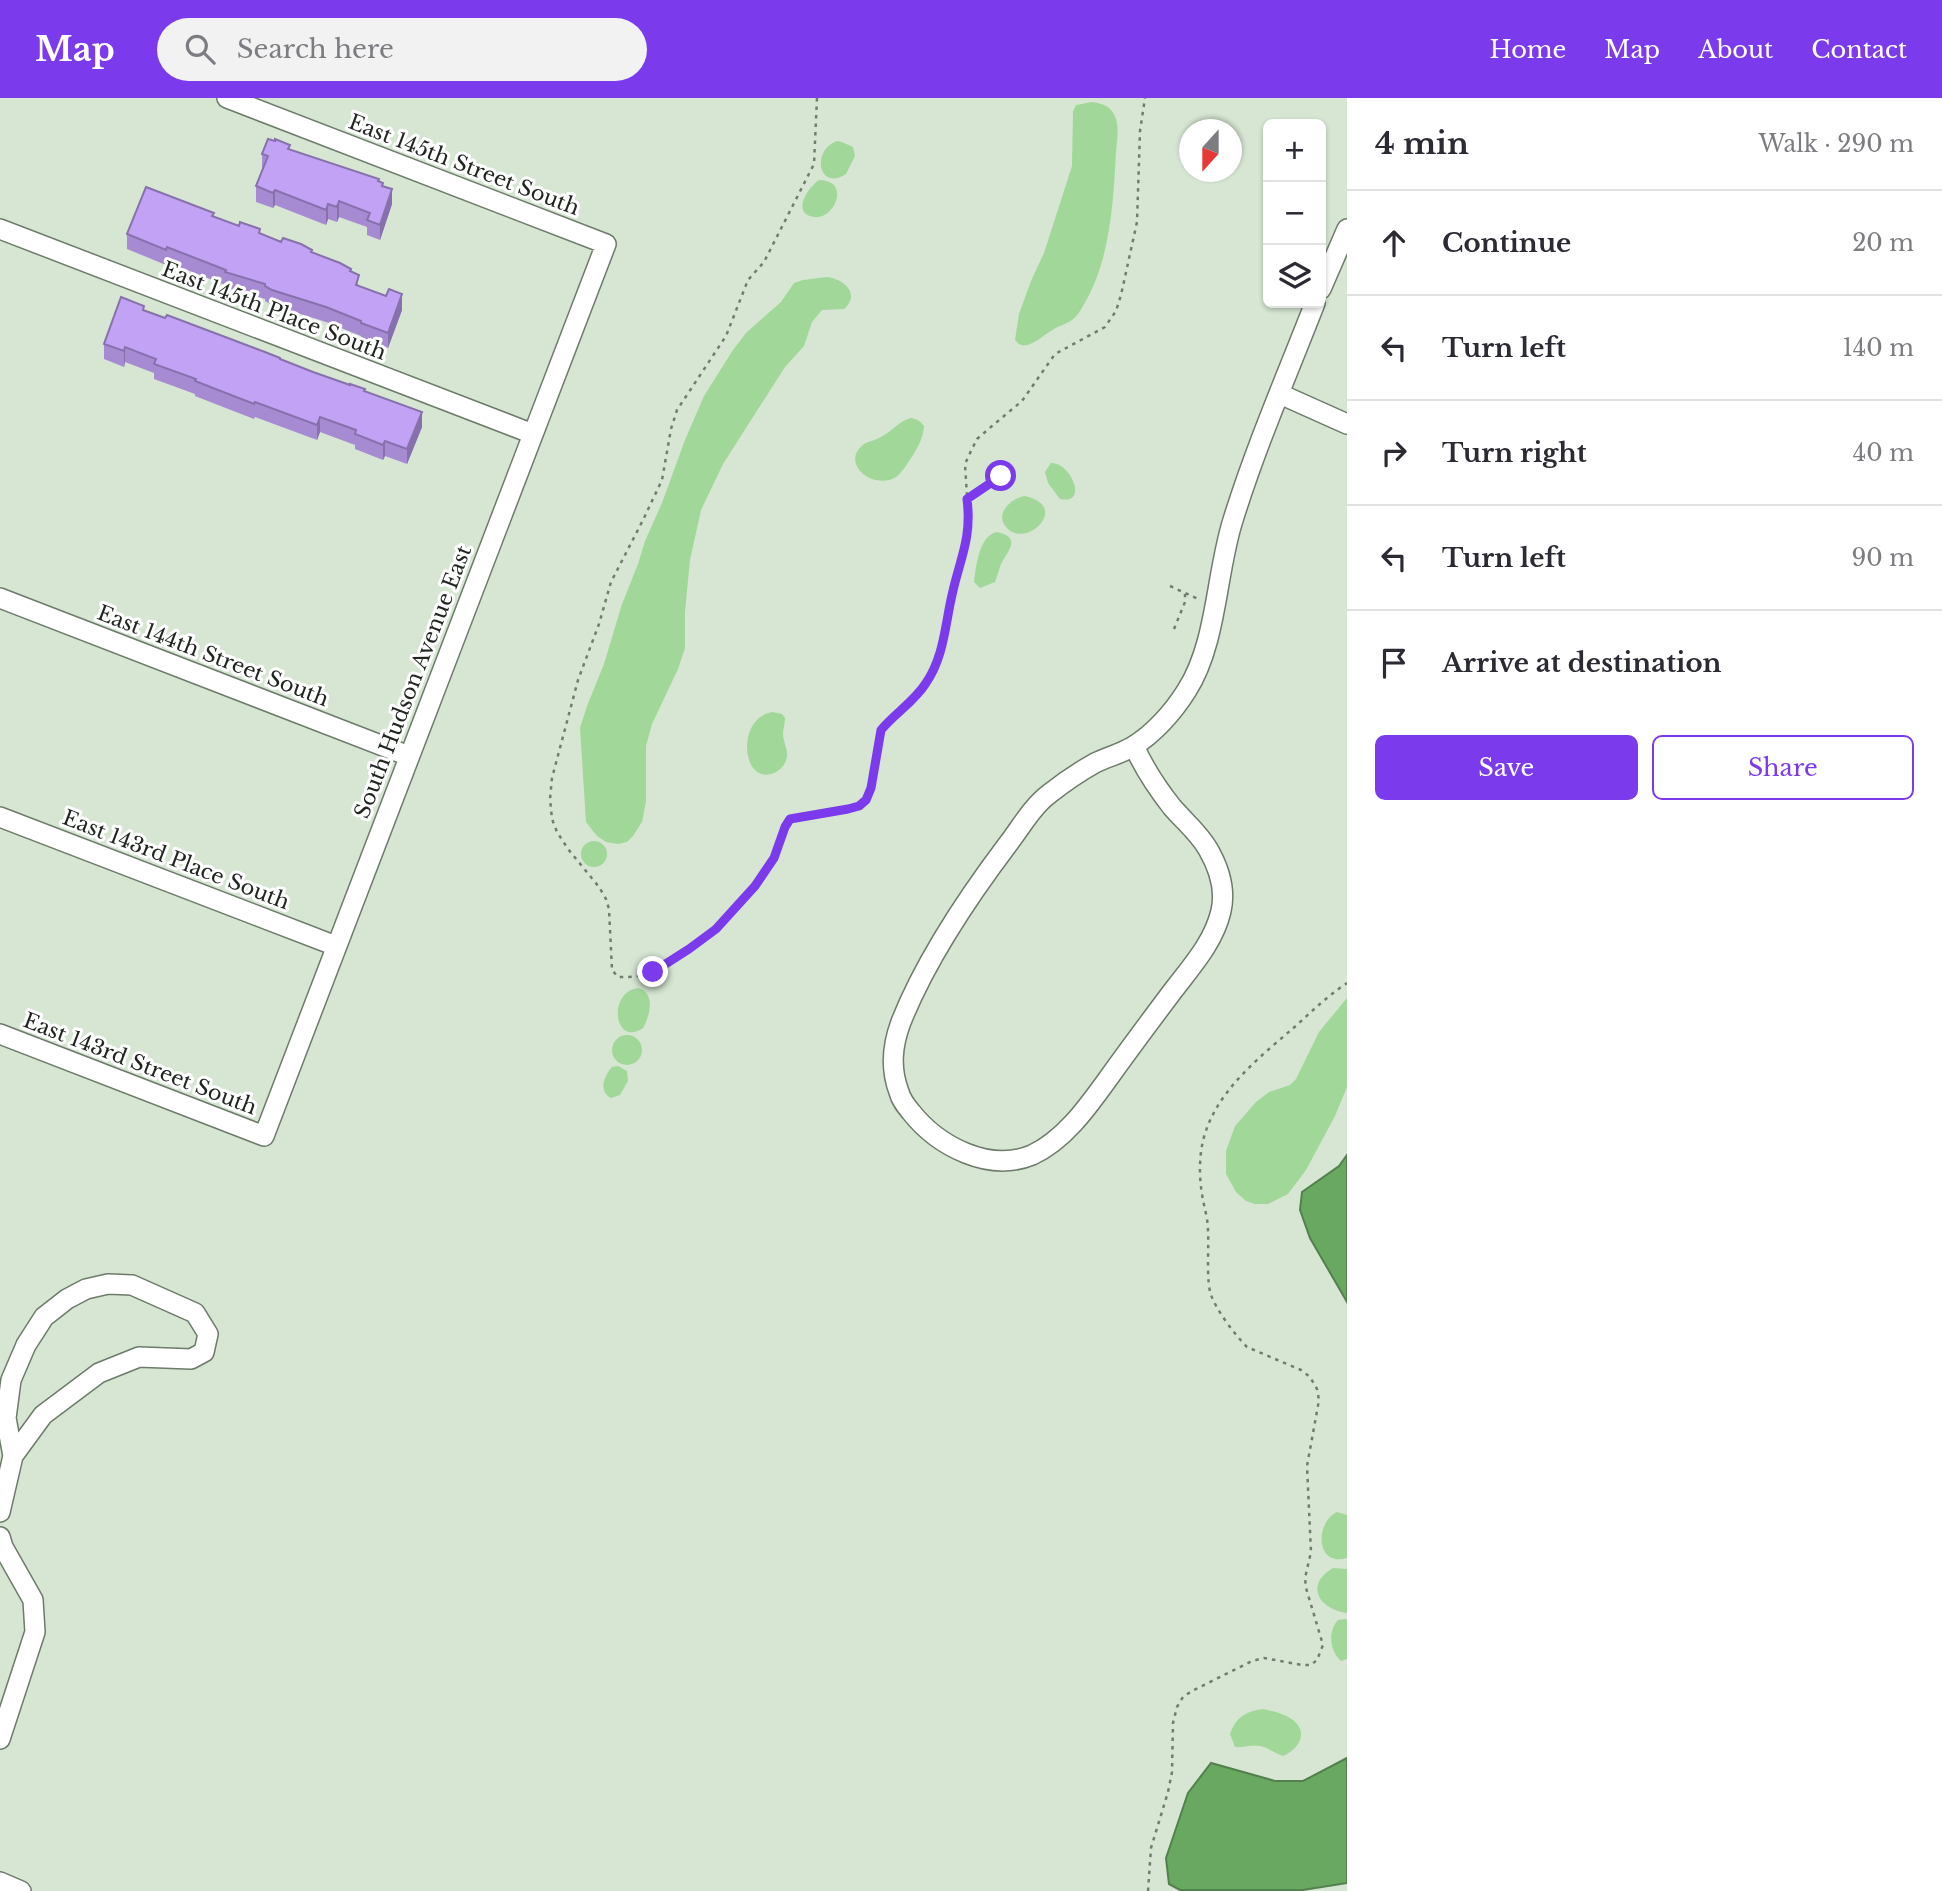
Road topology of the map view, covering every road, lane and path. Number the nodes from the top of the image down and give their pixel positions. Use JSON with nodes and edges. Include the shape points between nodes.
{"nodes":[{"id":1,"x":228,"y":98,"type":"edge"},
{"id":2,"x":817,"y":98,"type":"edge"},
{"id":3,"x":1145,"y":98,"type":"edge"},
{"id":4,"x":0,"y":229,"type":"edge"},
{"id":5,"x":1347,"y":229,"type":"edge"},
{"id":6,"x":606,"y":244,"type":"joint"},
{"id":7,"x":1326,"y":277,"type":"edge"},
{"id":8,"x":1313,"y":308,"type":"edge"},
{"id":9,"x":1280,"y":394,"type":"junction"},
{"id":10,"x":1347,"y":424,"type":"edge"},
{"id":11,"x":533,"y":434,"type":"junction"},
{"id":12,"x":1018,"y":475,"type":"dead end"},
{"id":13,"x":967,"y":499,"type":"junction"},
{"id":14,"x":1170,"y":586,"type":"dead end"},
{"id":15,"x":1185,"y":594,"type":"junction"},
{"id":16,"x":0,"y":598,"type":"edge"},
{"id":17,"x":1214,"y":603,"type":"junction"},
{"id":18,"x":1174,"y":629,"type":"dead end"},
{"id":19,"x":1134,"y":746,"type":"junction"},
{"id":20,"x":409,"y":756,"type":"junction"},
{"id":21,"x":0,"y":817,"type":"edge"},
{"id":22,"x":336,"y":946,"type":"junction"},
{"id":23,"x":1347,"y":983,"type":"edge"},
{"id":24,"x":0,"y":1034,"type":"edge"},
{"id":25,"x":264,"y":1136,"type":"joint"},
{"id":26,"x":13,"y":1456,"type":"junction"},
{"id":27,"x":0,"y":1511,"type":"edge"},
{"id":28,"x":0,"y":1537,"type":"edge"},
{"id":29,"x":0,"y":1739,"type":"edge"},
{"id":30,"x":0,"y":1882,"type":"edge"},
{"id":31,"x":21,"y":1891,"type":"edge"},
{"id":32,"x":1148,"y":1891,"type":"edge"}],
"edges":[{"from":1,"to":6,"type":"street","name":"East 145th Street South"},
{"from":2,"to":13,"type":"path","via":[[814,164],[764,262],[748,280],[726,336],[674,416],[662,480],[611,582],[574,693],[550,791],[557,832],[606,899],[612,970],[618,977],[653,972],[716,929],[761,878],[790,819],[859,806],[868,796],[881,730],[925,686],[941,651],[967,544]]},
{"from":3,"to":13,"type":"path","via":[[1137,222],[1116,311],[1105,327],[1055,354],[1023,401],[977,439],[965,464]]},
{"from":4,"to":11,"type":"street","name":"East 145th Place South"},
{"from":5,"to":7,"type":"street"},
{"from":6,"to":11,"type":"street","name":"South Hudson Avenue East"},
{"from":8,"to":9,"type":"street"},
{"from":9,"to":10,"type":"street"},
{"from":9,"to":17,"type":"street","via":[[1233,518]]},
{"from":11,"to":20,"type":"street","name":"South Hudson Avenue East"},
{"from":12,"to":13,"type":"path","via":[[1001,476]]},
{"from":14,"to":15,"type":"path"},
{"from":15,"to":17,"type":"path"},
{"from":15,"to":18,"type":"path"},
{"from":16,"to":20,"type":"street","name":"East 144th Street South"},
{"from":17,"to":19,"type":"street","via":[[1205,651],[1189,687]]},
{"from":19,"to":19,"type":"street","via":[[1154,784],[1201,838],[1218,869],[1222,909],[1210,941],[1089,1104],[1051,1144],[1019,1159],[968,1155],[921,1123],[900,1097],[892,1058],[901,1024],[923,975],[961,912],[1043,799],[1096,763]]},
{"from":20,"to":22,"type":"street","name":"South Hudson Avenue East"},
{"from":21,"to":22,"type":"street","name":"East 143rd Place South"},
{"from":22,"to":25,"type":"street","name":"South Hudson Avenue East"},
{"from":23,"to":32,"type":"path","via":[[1269,1048],[1225,1096],[1205,1135],[1200,1174],[1211,1293],[1219,1309],[1247,1347],[1301,1370],[1317,1389],[1307,1466],[1311,1552],[1306,1578],[1323,1645],[1311,1665],[1264,1658],[1252,1661],[1183,1697],[1173,1723],[1172,1772],[1152,1848]]},
{"from":24,"to":25,"type":"street","name":"East 143rd Street South"},
{"from":26,"to":26,"type":"street","via":[[43,1415],[99,1373],[139,1357],[191,1359],[204,1352],[208,1335],[195,1313],[132,1285],[108,1284],[86,1289],[44,1317],[10,1380],[6,1418]]},
{"from":26,"to":27,"type":"street"},
{"from":28,"to":29,"type":"street","via":[[33,1600],[35,1632]]},
{"from":30,"to":31,"type":"street"}]}
